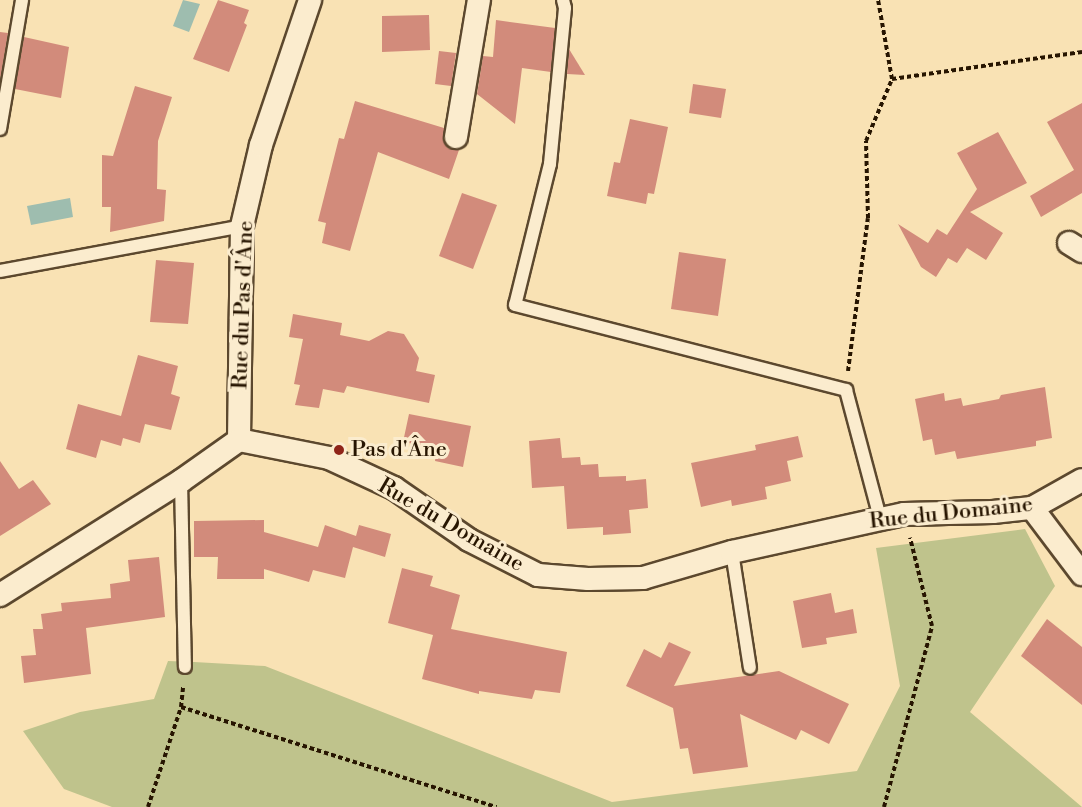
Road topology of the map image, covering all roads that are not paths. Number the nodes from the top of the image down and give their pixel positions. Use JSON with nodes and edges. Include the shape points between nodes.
{"nodes":[{"id":1,"x":22,"y":0,"type":"edge"},
{"id":2,"x":310,"y":0,"type":"edge"},
{"id":3,"x":479,"y":0,"type":"edge"},
{"id":4,"x":563,"y":0,"type":"edge"},
{"id":5,"x":0,"y":129,"type":"edge"},
{"id":6,"x":456,"y":138,"type":"dead end"},
{"id":7,"x":242,"y":226,"type":"junction"},
{"id":8,"x":0,"y":272,"type":"edge"},
{"id":9,"x":239,"y":440,"type":"junction"},
{"id":10,"x":1082,"y":480,"type":"edge"},
{"id":11,"x":181,"y":481,"type":"junction"},
{"id":12,"x":1032,"y":508,"type":"junction"},
{"id":13,"x":880,"y":518,"type":"junction"},
{"id":14,"x":732,"y":552,"type":"junction"},
{"id":15,"x":1082,"y":574,"type":"edge"},
{"id":16,"x":0,"y":595,"type":"edge"},
{"id":17,"x":185,"y":667,"type":"road end"},
{"id":18,"x":750,"y":668,"type":"dead end"}],
"edges":[{"from":1,"to":5,"type":"lane"},
{"from":2,"to":7,"type":"street","name":"Rue du Pas d'Âne","via":[[261,146]]},
{"from":3,"to":6,"type":"street"},
{"from":4,"to":13,"type":"lane","via":[[550,164],[515,305],[846,390]]},
{"from":7,"to":8,"type":"lane"},
{"from":7,"to":9,"type":"street","name":"Rue du Pas d'Âne"},
{"from":9,"to":11,"type":"street"},
{"from":9,"to":14,"type":"street","name":"Rue du Domaine","via":[[329,458],[394,488],[469,540],[538,575],[643,578]]},
{"from":10,"to":12,"type":"street","name":"Rue du Domaine"},
{"from":11,"to":16,"type":"street"},
{"from":11,"to":17,"type":"lane"},
{"from":12,"to":13,"type":"street","name":"Rue du Domaine"},
{"from":12,"to":15,"type":"street"},
{"from":13,"to":14,"type":"street","name":"Rue du Domaine"},
{"from":14,"to":18,"type":"lane"}]}
